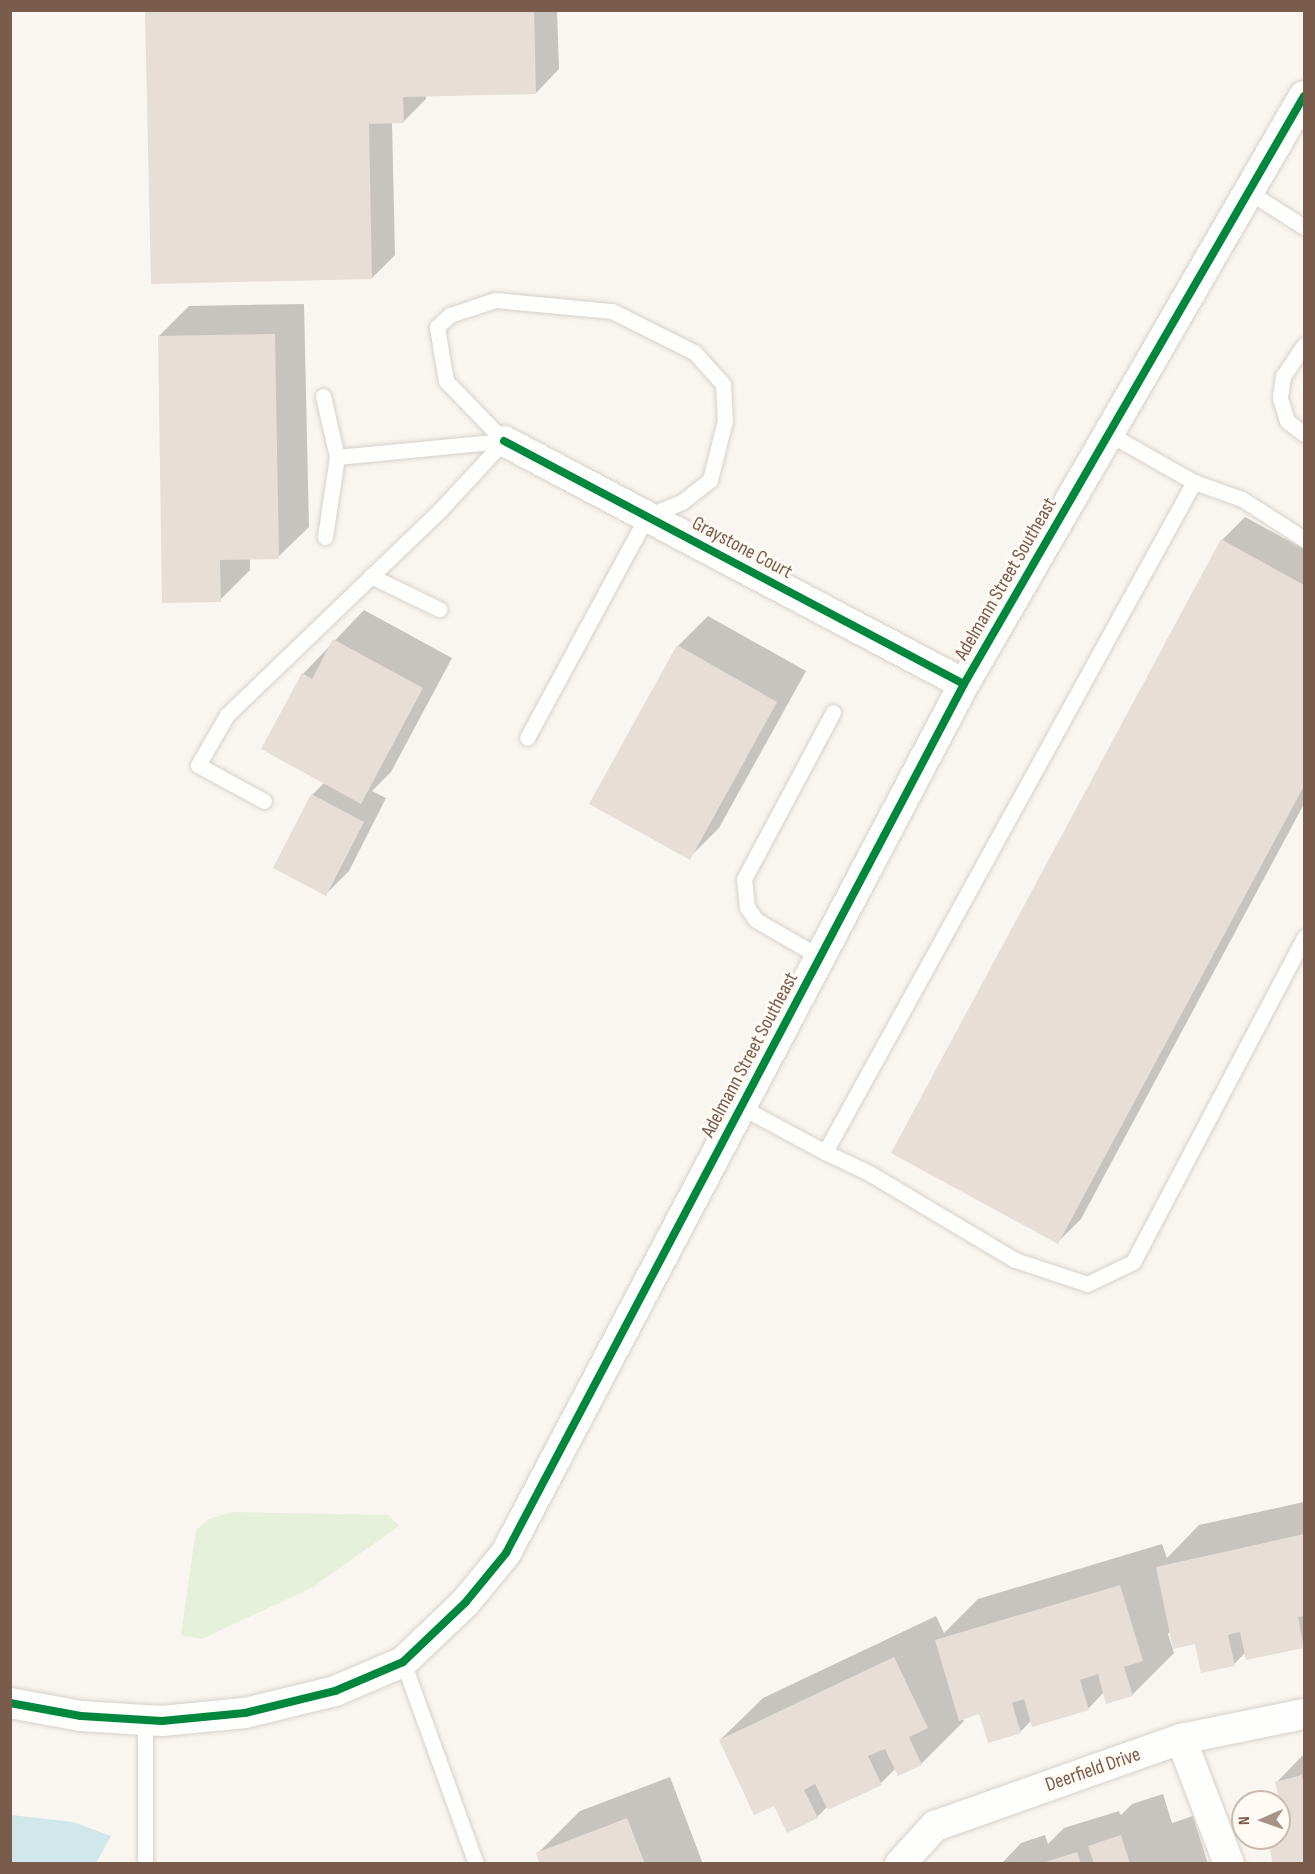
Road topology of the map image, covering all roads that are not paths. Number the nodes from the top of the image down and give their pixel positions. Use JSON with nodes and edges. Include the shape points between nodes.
{"nodes":[{"id":1,"x":1305,"y":96,"type":"edge"},
{"id":2,"x":1249,"y":192,"type":"junction"},
{"id":3,"x":1305,"y":227,"type":"edge"},
{"id":4,"x":1305,"y":345,"type":"edge"},
{"id":5,"x":323,"y":396,"type":"dead end"},
{"id":6,"x":1109,"y":434,"type":"junction"},
{"id":7,"x":1305,"y":434,"type":"edge"},
{"id":8,"x":504,"y":441,"type":"junction"},
{"id":9,"x":337,"y":457,"type":"junction"},
{"id":10,"x":1194,"y":482,"type":"junction"},
{"id":11,"x":647,"y":516,"type":"junction"},
{"id":12,"x":325,"y":537,"type":"dead end"},
{"id":13,"x":1305,"y":539,"type":"edge"},
{"id":14,"x":370,"y":576,"type":"junction"},
{"id":15,"x":439,"y":609,"type":"dead end"},
{"id":16,"x":964,"y":684,"type":"junction"},
{"id":17,"x":833,"y":712,"type":"dead end"},
{"id":18,"x":527,"y":738,"type":"dead end"},
{"id":19,"x":264,"y":801,"type":"dead end"},
{"id":20,"x":1305,"y":937,"type":"edge"},
{"id":21,"x":820,"y":957,"type":"junction"},
{"id":22,"x":741,"y":1107,"type":"junction"},
{"id":23,"x":825,"y":1152,"type":"junction"},
{"id":24,"x":403,"y":1662,"type":"junction"},
{"id":25,"x":10,"y":1703,"type":"edge"},
{"id":26,"x":1305,"y":1714,"type":"edge"},
{"id":27,"x":145,"y":1720,"type":"junction"},
{"id":28,"x":1181,"y":1739,"type":"junction"},
{"id":29,"x":145,"y":1863,"type":"edge"},
{"id":30,"x":476,"y":1863,"type":"edge"},
{"id":31,"x":900,"y":1863,"type":"edge"},
{"id":32,"x":1229,"y":1863,"type":"edge"}],
"edges":[{"from":1,"to":2,"type":"street","name":"Adelmann Street Southeast"},
{"from":2,"to":3,"type":"lane"},
{"from":2,"to":6,"type":"street","name":"Adelmann Street Southeast"},
{"from":4,"to":7,"type":"lane","via":[[1283,375],[1281,398],[1287,421]]},
{"from":5,"to":9,"type":"lane"},
{"from":6,"to":10,"type":"lane"},
{"from":6,"to":16,"type":"street","name":"Adelmann Street Southeast"},
{"from":8,"to":9,"type":"lane"},
{"from":8,"to":11,"type":"street","name":"Graystone Court"},
{"from":8,"to":11,"type":"lane","via":[[446,381],[437,327],[450,315],[495,300],[612,311],[694,352],[723,384],[725,420],[710,480],[682,502]]},
{"from":8,"to":14,"type":"lane","via":[[440,510]]},
{"from":9,"to":12,"type":"lane"},
{"from":10,"to":13,"type":"lane","via":[[1242,499]]},
{"from":10,"to":23,"type":"lane"},
{"from":11,"to":16,"type":"street","name":"Graystone Court"},
{"from":11,"to":18,"type":"lane"},
{"from":14,"to":15,"type":"lane"},
{"from":14,"to":19,"type":"lane","via":[[227,715],[198,765]]},
{"from":16,"to":21,"type":"street","name":"Adelmann Street Southeast"},
{"from":17,"to":21,"type":"lane","via":[[744,879],[747,907],[756,920]]},
{"from":20,"to":23,"type":"lane","via":[[1133,1262],[1087,1284],[1015,1260],[869,1173]]},
{"from":21,"to":22,"type":"street","name":"Adelmann Street Southeast"},
{"from":22,"to":23,"type":"lane"},
{"from":22,"to":24,"type":"street","name":"Adelmann Street Southeast","via":[[506,1553],[465,1603]]},
{"from":24,"to":27,"type":"street","name":"Adelmann Street Southeast","via":[[334,1691],[245,1713]]},
{"from":24,"to":30,"type":"lane"},
{"from":25,"to":27,"type":"street","name":"Adelmann Street Southeast","via":[[81,1716]]},
{"from":26,"to":28,"type":"street","name":"Deerfield Drive"},
{"from":27,"to":29,"type":"lane"},
{"from":28,"to":31,"type":"street","name":"Deerfield Drive","via":[[935,1826]]},
{"from":28,"to":32,"type":"street"}]}
